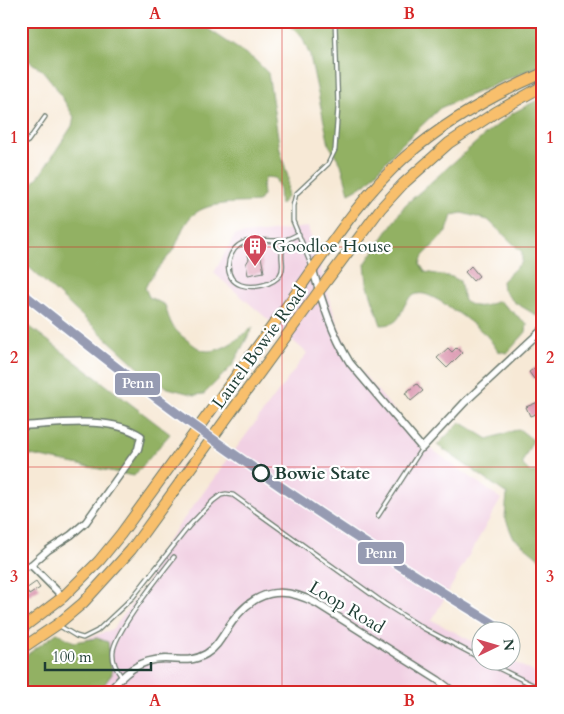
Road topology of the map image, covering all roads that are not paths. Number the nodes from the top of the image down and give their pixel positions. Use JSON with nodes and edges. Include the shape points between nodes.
{"nodes":[{"id":1,"x":335,"y":21,"type":"edge"},
{"id":2,"x":543,"y":73,"type":"edge"},
{"id":3,"x":543,"y":86,"type":"edge"},
{"id":4,"x":45,"y":117,"type":"dead end"},
{"id":5,"x":21,"y":145,"type":"edge"},
{"id":6,"x":299,"y":234,"type":"junction"},
{"id":7,"x":288,"y":239,"type":"junction"},
{"id":8,"x":313,"y":270,"type":"junction"},
{"id":9,"x":319,"y":291,"type":"junction"},
{"id":10,"x":543,"y":329,"type":"edge"},
{"id":11,"x":21,"y":426,"type":"edge"},
{"id":12,"x":422,"y":448,"type":"junction"},
{"id":13,"x":378,"y":516,"type":"dead end"},
{"id":14,"x":174,"y":557,"type":"dead end"},
{"id":15,"x":31,"y":565,"type":"junction"},
{"id":16,"x":21,"y":568,"type":"edge"},
{"id":17,"x":63,"y":597,"type":"junction"},
{"id":18,"x":58,"y":624,"type":"junction"},
{"id":19,"x":21,"y":629,"type":"edge"},
{"id":20,"x":21,"y":650,"type":"edge"},
{"id":21,"x":472,"y":654,"type":"edge"},
{"id":22,"x":506,"y":672,"type":"edge"},
{"id":23,"x":120,"y":676,"type":"junction"},
{"id":24,"x":543,"y":690,"type":"edge"},
{"id":25,"x":108,"y":693,"type":"edge"},
{"id":26,"x":455,"y":693,"type":"edge"}],
"edges":[{"from":1,"to":6,"type":"lane","via":[[337,143],[331,160],[304,185],[294,200],[293,221]]},
{"from":2,"to":8,"type":"main road","name":"Laurel Bowie Road","via":[[456,117],[404,158],[363,203]]},
{"from":3,"to":9,"type":"main road","name":"Laurel Bowie Road","via":[[480,122],[421,168],[381,208]]},
{"from":4,"to":5,"type":"lane","via":[[28,141]]},
{"from":6,"to":7,"type":"lane"},
{"from":6,"to":8,"type":"lane"},
{"from":7,"to":7,"type":"lane","via":[[253,240],[239,245],[229,258],[231,277],[240,285],[272,283],[283,270],[282,254]]},
{"from":8,"to":9,"type":"street"},
{"from":8,"to":17,"type":"main road","name":"Laurel Bowie Road","via":[[121,534]]},
{"from":9,"to":12,"type":"street","via":[[338,342],[350,363]]},
{"from":9,"to":18,"type":"main road","name":"Laurel Bowie Road","via":[[118,566]]},
{"from":10,"to":12,"type":"street"},
{"from":11,"to":15,"type":"street","via":[[95,423],[128,429],[141,436],[138,449],[86,522]]},
{"from":12,"to":13,"type":"lane"},
{"from":14,"to":23,"type":"lane","via":[[117,639],[113,651]]},
{"from":15,"to":16,"type":"street"},
{"from":15,"to":17,"type":"street"},
{"from":17,"to":19,"type":"main road","name":"Laurel Bowie Road"},
{"from":18,"to":20,"type":"main road","name":"Laurel Bowie Road"},
{"from":18,"to":21,"type":"lane","via":[[82,638],[97,632],[133,597],[189,526],[216,498],[226,494],[233,495],[385,604]]},
{"from":22,"to":24,"type":"lane"},
{"from":23,"to":25,"type":"street"},
{"from":23,"to":26,"type":"street","name":"Loop Road","via":[[147,662],[165,659],[184,661],[206,654],[249,604],[269,594],[288,592],[316,603]]}]}
